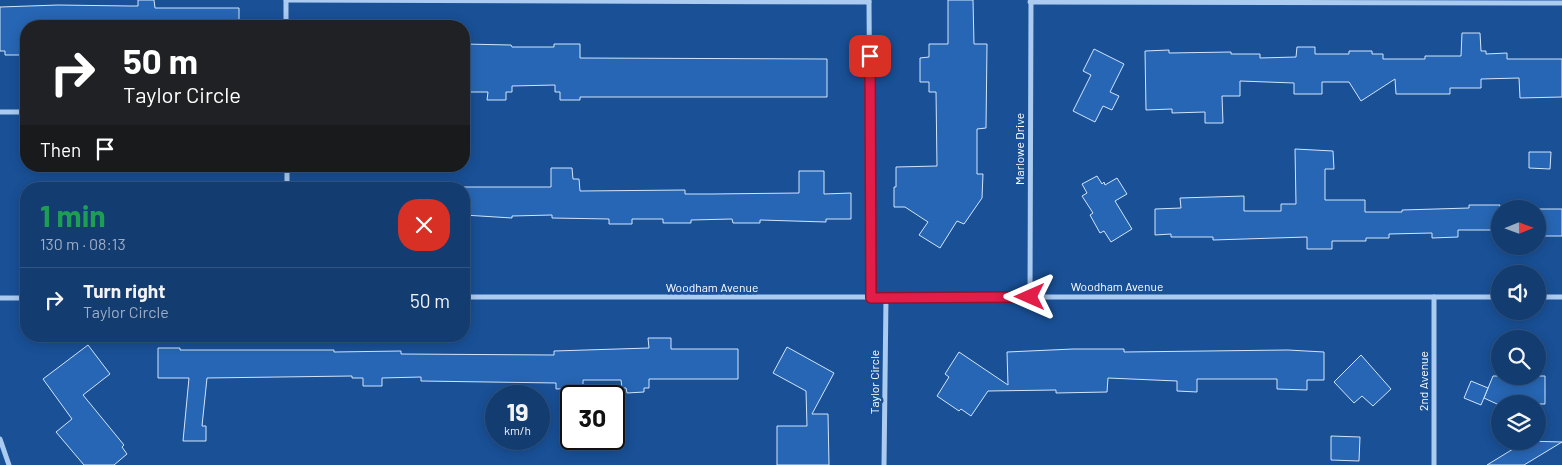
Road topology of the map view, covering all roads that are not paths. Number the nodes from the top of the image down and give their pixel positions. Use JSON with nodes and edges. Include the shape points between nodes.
{"nodes":[{"id":1,"x":286,"y":0,"type":"edge"},
{"id":2,"x":869,"y":1,"type":"edge"},
{"id":3,"x":1030,"y":1,"type":"edge"},
{"id":4,"x":1331,"y":1,"type":"edge"},
{"id":5,"x":1562,"y":3,"type":"edge"},
{"id":6,"x":286,"y":20,"type":"edge"},
{"id":7,"x":0,"y":112,"type":"edge"},
{"id":8,"x":20,"y":112,"type":"edge"},
{"id":9,"x":470,"y":297,"type":"edge"},
{"id":10,"x":1030,"y":297,"type":"junction"},
{"id":11,"x":1434,"y":297,"type":"junction"},
{"id":12,"x":1491,"y":297,"type":"edge"},
{"id":13,"x":1546,"y":297,"type":"edge"},
{"id":14,"x":1562,"y":297,"type":"edge"},
{"id":15,"x":0,"y":298,"type":"edge"},
{"id":16,"x":20,"y":298,"type":"edge"},
{"id":17,"x":871,"y":298,"type":"junction"},
{"id":18,"x":886,"y":298,"type":"junction"},
{"id":19,"x":0,"y":439,"type":"edge"},
{"id":20,"x":9,"y":465,"type":"edge"},
{"id":21,"x":884,"y":465,"type":"edge"},
{"id":22,"x":1434,"y":465,"type":"edge"}],
"edges":[{"from":1,"to":2,"type":"street"},
{"from":1,"to":6,"type":"street"},
{"from":2,"to":17,"type":"street"},
{"from":3,"to":4,"type":"street"},
{"from":3,"to":10,"type":"street","name":"Marlowe Drive"},
{"from":4,"to":5,"type":"street"},
{"from":7,"to":8,"type":"street"},
{"from":9,"to":17,"type":"street","name":"Woodham Avenue"},
{"from":10,"to":11,"type":"street","name":"Woodham Avenue"},
{"from":10,"to":18,"type":"street","name":"Woodham Avenue"},
{"from":11,"to":12,"type":"street","name":"Woodham Avenue"},
{"from":11,"to":22,"type":"street","name":"2nd Avenue"},
{"from":13,"to":14,"type":"street"},
{"from":15,"to":16,"type":"street"},
{"from":17,"to":18,"type":"street","name":"Woodham Avenue"},
{"from":18,"to":21,"type":"street","name":"Taylor Circle"},
{"from":19,"to":20,"type":"street"}]}
